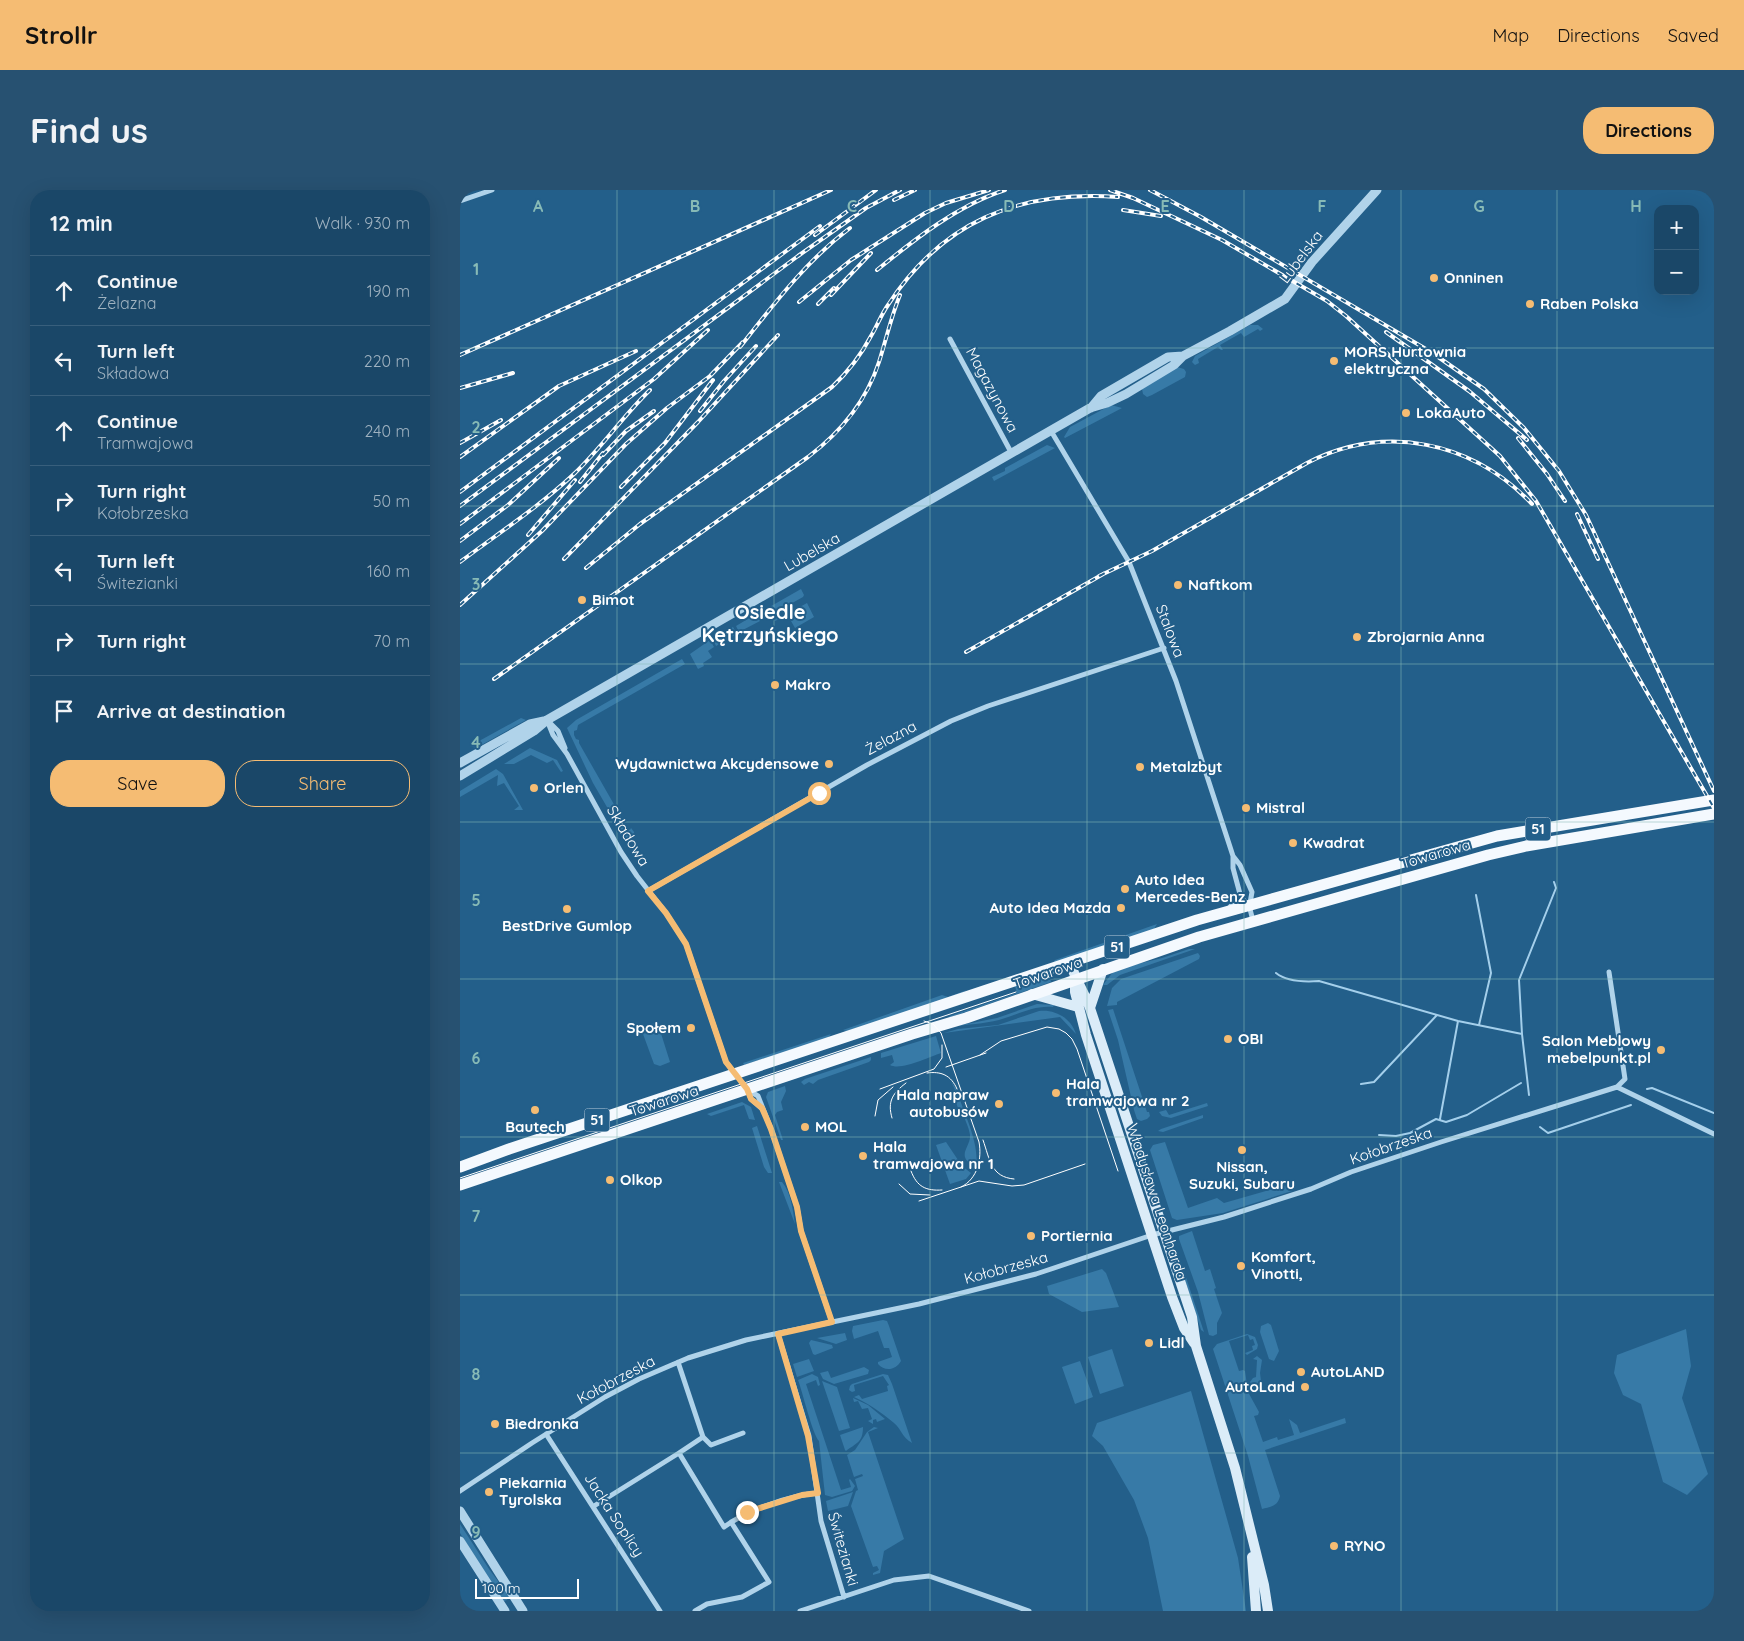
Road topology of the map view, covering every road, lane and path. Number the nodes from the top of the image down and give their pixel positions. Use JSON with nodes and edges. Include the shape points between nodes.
{"nodes":[{"id":1,"x":492,"y":190,"type":"edge"},
{"id":2,"x":1377,"y":190,"type":"edge"},
{"id":3,"x":460,"y":201,"type":"edge"},
{"id":4,"x":950,"y":339,"type":"dead end"},
{"id":5,"x":1051,"y":431,"type":"junction"},
{"id":6,"x":1012,"y":454,"type":"junction"},
{"id":7,"x":1164,"y":648,"type":"junction"},
{"id":8,"x":547,"y":720,"type":"junction"},
{"id":9,"x":460,"y":763,"type":"edge"},
{"id":10,"x":460,"y":776,"type":"edge"},
{"id":11,"x":1708,"y":801,"type":"edge"},
{"id":12,"x":1712,"y":814,"type":"edge"},
{"id":13,"x":1592,"y":820,"type":"junction"},
{"id":14,"x":1590,"y":835,"type":"junction"},
{"id":15,"x":1233,"y":856,"type":"junction"},
{"id":16,"x":1251,"y":890,"type":"junction"},
{"id":17,"x":648,"y":891,"type":"junction"},
{"id":18,"x":1240,"y":894,"type":"junction"},
{"id":19,"x":1274,"y":898,"type":"junction"},
{"id":20,"x":1249,"y":905,"type":"junction"},
{"id":21,"x":1225,"y":912,"type":"junction"},
{"id":22,"x":1253,"y":922,"type":"junction"},
{"id":23,"x":1070,"y":962,"type":"junction"},
{"id":24,"x":1103,"y":969,"type":"junction"},
{"id":25,"x":1610,"y":972,"type":"dead end"},
{"id":26,"x":1075,"y":979,"type":"junction"},
{"id":27,"x":1032,"y":994,"type":"junction"},
{"id":28,"x":1078,"y":1007,"type":"junction"},
{"id":29,"x":1090,"y":1008,"type":"junction"},
{"id":30,"x":735,"y":1074,"type":"junction"},
{"id":31,"x":1617,"y":1087,"type":"junction"},
{"id":32,"x":747,"y":1089,"type":"junction"},
{"id":33,"x":1714,"y":1134,"type":"edge"},
{"id":34,"x":460,"y":1167,"type":"edge"},
{"id":35,"x":460,"y":1185,"type":"edge"},
{"id":36,"x":1164,"y":1232,"type":"junction"},
{"id":37,"x":1152,"y":1235,"type":"junction"},
{"id":38,"x":832,"y":1322,"type":"junction"},
{"id":39,"x":778,"y":1334,"type":"junction"},
{"id":40,"x":1196,"y":1346,"type":"junction"},
{"id":41,"x":678,"y":1362,"type":"junction"},
{"id":42,"x":743,"y":1433,"type":"dead end"},
{"id":43,"x":546,"y":1434,"type":"junction"},
{"id":44,"x":703,"y":1437,"type":"junction"},
{"id":45,"x":679,"y":1453,"type":"junction"},
{"id":46,"x":460,"y":1491,"type":"edge"},
{"id":47,"x":818,"y":1493,"type":"junction"},
{"id":48,"x":594,"y":1506,"type":"junction"},
{"id":49,"x":460,"y":1511,"type":"edge"},
{"id":50,"x":731,"y":1522,"type":"junction"},
{"id":51,"x":1252,"y":1539,"type":"junction"},
{"id":52,"x":460,"y":1541,"type":"edge"},
{"id":53,"x":844,"y":1597,"type":"junction"},
{"id":54,"x":517,"y":1601,"type":"junction"},
{"id":55,"x":505,"y":1610,"type":"edge"},
{"id":56,"x":523,"y":1611,"type":"edge"},
{"id":57,"x":660,"y":1611,"type":"edge"},
{"id":58,"x":696,"y":1611,"type":"edge"},
{"id":59,"x":800,"y":1611,"type":"edge"},
{"id":60,"x":1029,"y":1611,"type":"edge"},
{"id":61,"x":1256,"y":1611,"type":"edge"},
{"id":62,"x":1268,"y":1611,"type":"edge"}],
"edges":[{"from":1,"to":3,"type":"street"},
{"from":2,"to":5,"type":"street","name":"Lubelska","via":[[1312,262],[1285,299],[1183,356],[1126,394],[1090,408]]},
{"from":4,"to":6,"type":"street","name":"Magazynowa"},
{"from":5,"to":6,"type":"street","name":"Lubelska"},
{"from":5,"to":7,"type":"street","name":"Stalowa","via":[[1128,560]]},
{"from":6,"to":8,"type":"street","name":"Lubelska"},
{"from":7,"to":15,"type":"street","name":"Stalowa"},
{"from":7,"to":17,"type":"street","name":"Żelazna","via":[[953,720]]},
{"from":8,"to":9,"type":"street","name":"Lubelska","via":[[530,724]]},
{"from":8,"to":10,"type":"street","name":"Lubelska"},
{"from":8,"to":17,"type":"street","name":"Składowa","via":[[558,731],[567,754],[621,852]]},
{"from":11,"to":13,"type":"main road","name":"Towarowa","number":"51"},
{"from":12,"to":14,"type":"main road","name":"Towarowa","number":"51"},
{"from":13,"to":14,"type":"main road","via":[[1598,827]]},
{"from":13,"to":19,"type":"main road","name":"Towarowa","number":"51","via":[[1483,840]]},
{"from":14,"to":22,"type":"main road","name":"Towarowa","number":"51","via":[[1497,853]]},
{"from":15,"to":16,"type":"street","name":"Stalowa"},
{"from":15,"to":18,"type":"street","name":"Stalowa"},
{"from":16,"to":19,"type":"street"},
{"from":16,"to":20,"type":"street","name":"Stalowa"},
{"from":17,"to":30,"type":"street","name":"Składowa","via":[[686,944],[726,1062]]},
{"from":18,"to":20,"type":"street","name":"Stalowa"},
{"from":18,"to":21,"type":"street"},
{"from":19,"to":20,"type":"main road","name":"Towarowa","number":"51"},
{"from":20,"to":21,"type":"main road","name":"Towarowa","number":"51"},
{"from":20,"to":22,"type":"street","name":"Stalowa"},
{"from":21,"to":23,"type":"main road","name":"Towarowa","number":"51"},
{"from":22,"to":24,"type":"main road","name":"Towarowa","number":"51"},
{"from":23,"to":26,"type":"main road","name":"Władysława Leonharda"},
{"from":23,"to":30,"type":"main road","name":"Towarowa","number":"51"},
{"from":24,"to":26,"type":"main road","name":"Towarowa","number":"51"},
{"from":24,"to":29,"type":"main road"},
{"from":25,"to":31,"type":"street","via":[[1625,1079]]},
{"from":26,"to":27,"type":"main road","name":"Towarowa","number":"51"},
{"from":26,"to":28,"type":"main road","name":"Władysława Leonharda"},
{"from":26,"to":29,"type":"main road","name":"Władysława Leonharda","via":[[1083,989]]},
{"from":27,"to":28,"type":"main road"},
{"from":27,"to":32,"type":"main road","name":"Towarowa","number":"51"},
{"from":28,"to":37,"type":"main road","name":"Władysława Leonharda"},
{"from":29,"to":36,"type":"main road","name":"Władysława Leonharda"},
{"from":30,"to":32,"type":"street","name":"Składowa"},
{"from":30,"to":34,"type":"main road","name":"Towarowa","number":"51"},
{"from":31,"to":33,"type":"street"},
{"from":31,"to":36,"type":"street","name":"Kołobrzeska","via":[[1351,1172],[1311,1190]]},
{"from":32,"to":35,"type":"main road","name":"Towarowa","number":"51"},
{"from":32,"to":38,"type":"street","name":"Składowa","via":[[751,1099],[762,1108],[771,1129]]},
{"from":36,"to":37,"type":"street","name":"Kołobrzeska"},
{"from":36,"to":40,"type":"main road","name":"Władysława Leonharda","via":[[1192,1317]]},
{"from":37,"to":38,"type":"street","name":"Kołobrzeska","via":[[1004,1282]]},
{"from":37,"to":40,"type":"main road","name":"Władysława Leonharda","via":[[1184,1328]]},
{"from":38,"to":39,"type":"street","name":"Kołobrzeska"},
{"from":39,"to":41,"type":"street","name":"Kołobrzeska","via":[[720,1347]]},
{"from":39,"to":47,"type":"street","name":"Świtezianki","via":[[808,1436]]},
{"from":40,"to":51,"type":"main road","name":"Władysława Leonharda","via":[[1236,1468]]},
{"from":41,"to":43,"type":"street","name":"Kołobrzeska","via":[[605,1396]]},
{"from":41,"to":44,"type":"street"},
{"from":42,"to":44,"type":"street","via":[[711,1445]]},
{"from":43,"to":46,"type":"street","name":"Kołobrzeska"},
{"from":43,"to":48,"type":"street","name":"Jacka Soplicy"},
{"from":44,"to":45,"type":"street"},
{"from":45,"to":48,"type":"street"},
{"from":45,"to":50,"type":"street","via":[[724,1527]]},
{"from":47,"to":50,"type":"street","via":[[747,1512]]},
{"from":47,"to":53,"type":"street","name":"Świtezianki","via":[[821,1521]]},
{"from":48,"to":57,"type":"street","name":"Jacka Soplicy"},
{"from":49,"to":54,"type":"street"},
{"from":50,"to":58,"type":"street","via":[[769,1582],[742,1597],[707,1604]]},
{"from":51,"to":61,"type":"main road","name":"Władysława Leonharda"},
{"from":51,"to":62,"type":"main road","name":"Władysława Leonharda"},
{"from":52,"to":55,"type":"street"},
{"from":53,"to":59,"type":"street"},
{"from":53,"to":60,"type":"street","via":[[894,1580],[929,1576]]},
{"from":54,"to":55,"type":"street"},
{"from":54,"to":56,"type":"street"}]}
